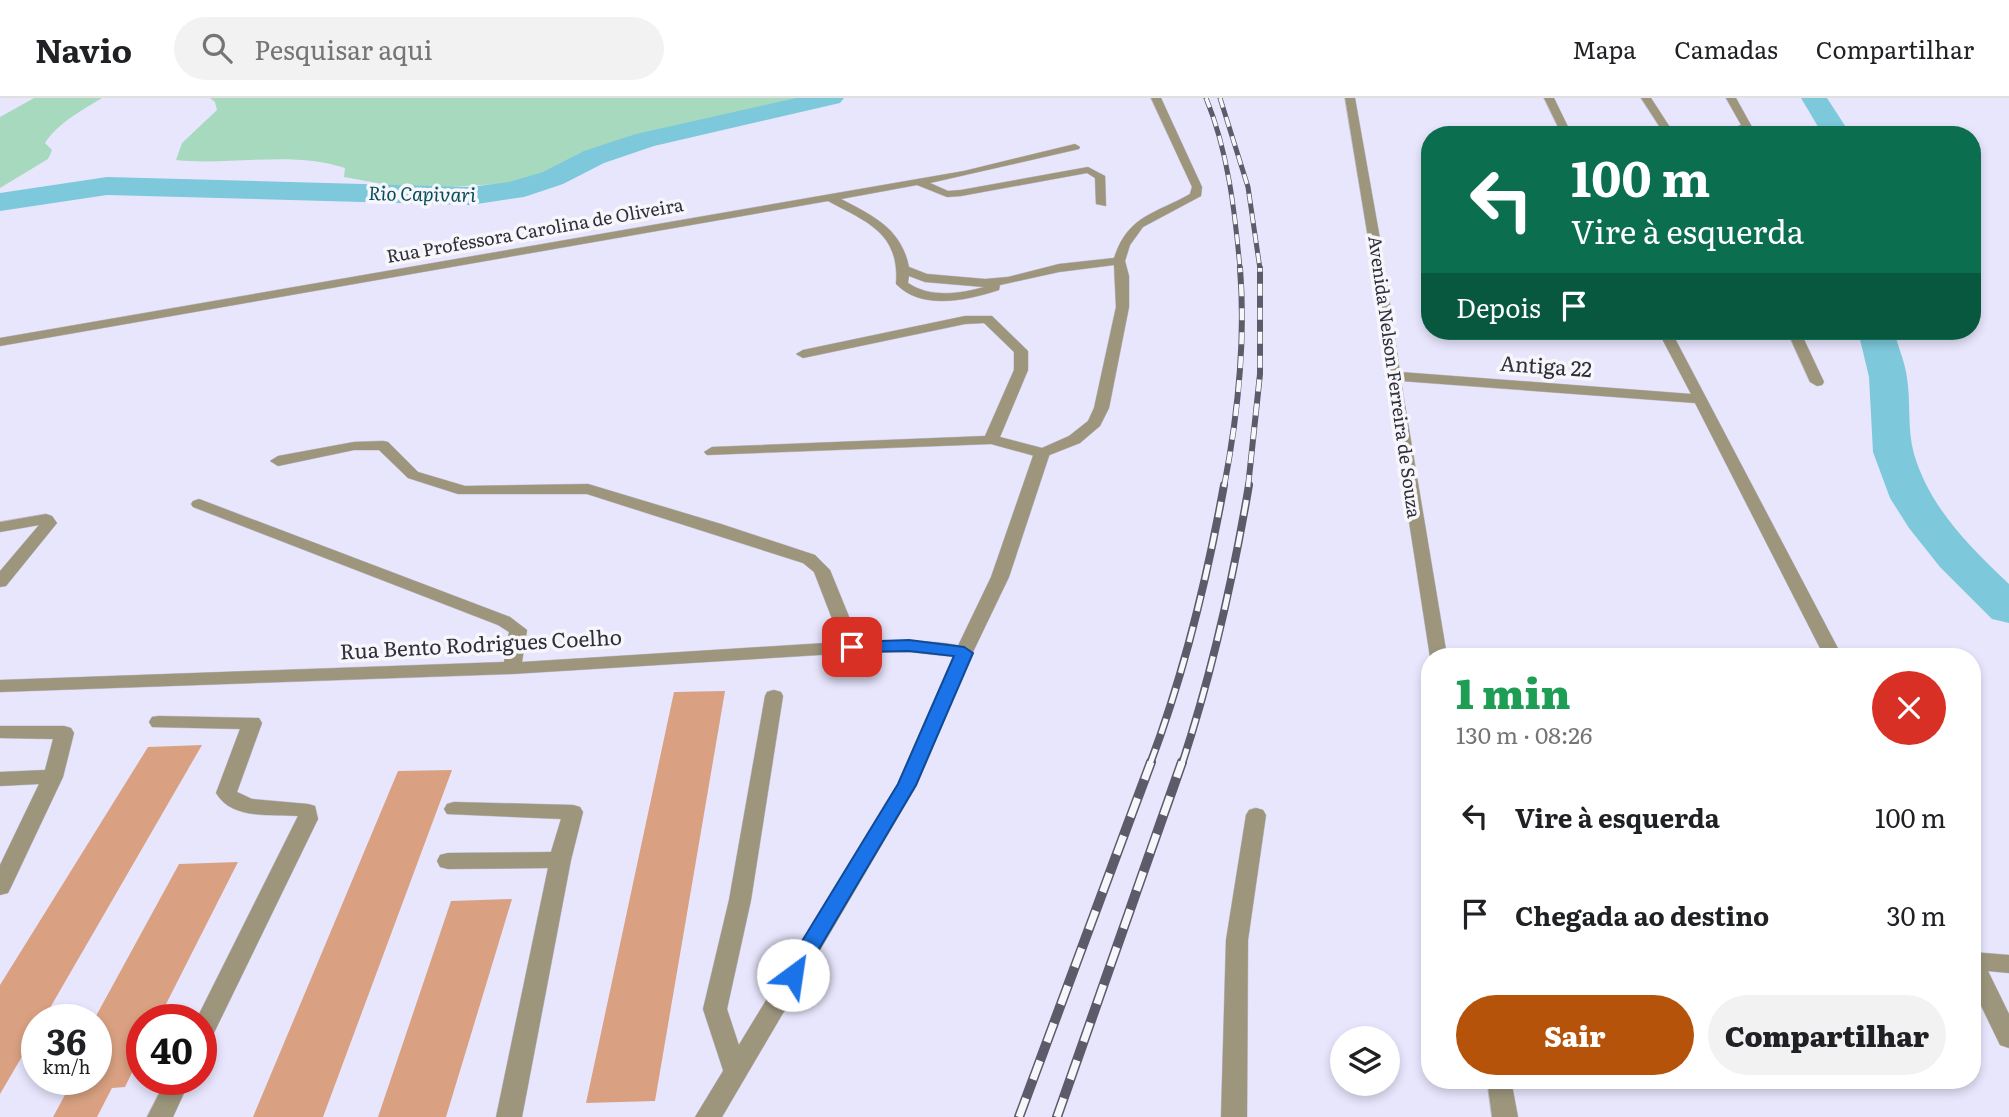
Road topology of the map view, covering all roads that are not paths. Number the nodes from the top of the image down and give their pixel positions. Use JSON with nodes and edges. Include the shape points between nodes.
{"nodes":[{"id":1,"x":1156,"y":98,"type":"edge"},
{"id":2,"x":1350,"y":98,"type":"edge"},
{"id":3,"x":1549,"y":98,"type":"edge"},
{"id":4,"x":1646,"y":98,"type":"edge"},
{"id":5,"x":1731,"y":98,"type":"edge"},
{"id":6,"x":1563,"y":126,"type":"edge"},
{"id":7,"x":1664,"y":126,"type":"edge"},
{"id":8,"x":1746,"y":126,"type":"edge"},
{"id":9,"x":1075,"y":147,"type":"dead end"},
{"id":10,"x":918,"y":182,"type":"junction"},
{"id":11,"x":831,"y":198,"type":"junction"},
{"id":12,"x":1102,"y":204,"type":"dead end"},
{"id":13,"x":1119,"y":261,"type":"junction"},
{"id":14,"x":1669,"y":340,"type":"edge"},
{"id":15,"x":1797,"y":340,"type":"edge"},
{"id":16,"x":0,"y":342,"type":"edge"},
{"id":17,"x":803,"y":354,"type":"dead end"},
{"id":18,"x":1391,"y":376,"type":"junction"},
{"id":19,"x":1818,"y":382,"type":"dead end"},
{"id":20,"x":1698,"y":399,"type":"junction"},
{"id":21,"x":991,"y":440,"type":"junction"},
{"id":22,"x":712,"y":452,"type":"dead end"},
{"id":23,"x":1042,"y":453,"type":"junction"},
{"id":24,"x":278,"y":461,"type":"dead end"},
{"id":25,"x":199,"y":504,"type":"dead end"},
{"id":26,"x":0,"y":527,"type":"edge"},
{"id":27,"x":0,"y":582,"type":"edge"},
{"id":28,"x":852,"y":647,"type":"junction"},
{"id":29,"x":1437,"y":648,"type":"edge"},
{"id":30,"x":1829,"y":648,"type":"edge"},
{"id":31,"x":964,"y":653,"type":"junction"},
{"id":32,"x":512,"y":668,"type":"junction"},
{"id":33,"x":0,"y":686,"type":"edge"},
{"id":34,"x":774,"y":696,"type":"dead end"},
{"id":35,"x":159,"y":722,"type":"dead end"},
{"id":36,"x":0,"y":732,"type":"edge"},
{"id":37,"x":53,"y":777,"type":"junction"},
{"id":38,"x":0,"y":779,"type":"edge"},
{"id":39,"x":454,"y":809,"type":"dead end"},
{"id":40,"x":1256,"y":815,"type":"dead end"},
{"id":41,"x":561,"y":860,"type":"junction"},
{"id":42,"x":448,"y":861,"type":"dead end"},
{"id":43,"x":0,"y":887,"type":"edge"},
{"id":44,"x":1981,"y":962,"type":"edge"},
{"id":45,"x":2009,"y":964,"type":"edge"},
{"id":46,"x":1981,"y":980,"type":"edge"},
{"id":47,"x":216,"y":1004,"type":"edge"},
{"id":48,"x":2009,"y":1038,"type":"edge"},
{"id":49,"x":735,"y":1070,"type":"junction"},
{"id":50,"x":1500,"y":1089,"type":"edge"},
{"id":51,"x":171,"y":1095,"type":"edge"},
{"id":52,"x":160,"y":1117,"type":"edge"},
{"id":53,"x":509,"y":1117,"type":"edge"},
{"id":54,"x":708,"y":1117,"type":"edge"},
{"id":55,"x":1234,"y":1117,"type":"edge"},
{"id":56,"x":1504,"y":1117,"type":"edge"}],
"edges":[{"from":1,"to":13,"type":"street","via":[[1197,187],[1195,196],[1137,226],[1124,241]]},
{"from":2,"to":18,"type":"street","name":"Avenida Nelson Ferreira de Souza","via":[[1376,250]]},
{"from":3,"to":6,"type":"street"},
{"from":4,"to":7,"type":"street"},
{"from":5,"to":8,"type":"street"},
{"from":9,"to":10,"type":"street","name":"Rua Professora Carolina de Oliveira"},
{"from":10,"to":11,"type":"street","name":"Rua Professora Carolina de Oliveira"},
{"from":10,"to":12,"type":"street","via":[[947,194],[1088,170],[1100,176]]},
{"from":11,"to":13,"type":"street","via":[[888,235],[899,248],[902,284],[930,295],[974,295],[1059,268]]},
{"from":11,"to":16,"type":"street","name":"Rua Professora Carolina de Oliveira"},
{"from":13,"to":23,"type":"street","via":[[1124,285],[1118,332],[1099,415],[1071,443]]},
{"from":14,"to":20,"type":"street"},
{"from":15,"to":19,"type":"street"},
{"from":17,"to":21,"type":"street","via":[[987,319],[1021,351],[1022,359]]},
{"from":18,"to":20,"type":"street","name":"Antiga 22"},
{"from":18,"to":29,"type":"street","name":"Avenida Nelson Ferreira de Souza"},
{"from":20,"to":30,"type":"street"},
{"from":21,"to":22,"type":"street"},
{"from":21,"to":23,"type":"street"},
{"from":23,"to":31,"type":"street","via":[[1000,578]]},
{"from":24,"to":28,"type":"street","via":[[383,445],[413,475],[464,491],[588,489],[715,527],[809,559],[822,570]]},
{"from":25,"to":32,"type":"street","via":[[504,621],[518,629]]},
{"from":26,"to":27,"type":"street","via":[[46,519],[49,523]]},
{"from":28,"to":31,"type":"street","name":"Rua Bento Rodrigues Coelho","via":[[909,646]]},
{"from":28,"to":32,"type":"street","name":"Rua Bento Rodrigues Coelho"},
{"from":31,"to":49,"type":"street","via":[[907,785]]},
{"from":32,"to":33,"type":"street","name":"Rua Bento Rodrigues Coelho"},
{"from":34,"to":49,"type":"street","via":[[742,888],[715,1010]]},
{"from":35,"to":47,"type":"street","via":[[253,723],[226,793],[231,801],[308,811]]},
{"from":36,"to":37,"type":"street","via":[[64,733]]},
{"from":37,"to":38,"type":"street"},
{"from":37,"to":43,"type":"street"},
{"from":39,"to":41,"type":"street","via":[[573,812]]},
{"from":40,"to":55,"type":"street","via":[[1237,940]]},
{"from":41,"to":42,"type":"street"},
{"from":41,"to":53,"type":"street"},
{"from":44,"to":45,"type":"street"},
{"from":46,"to":48,"type":"street"},
{"from":49,"to":54,"type":"street"},
{"from":50,"to":56,"type":"street"},
{"from":51,"to":52,"type":"street"}]}
